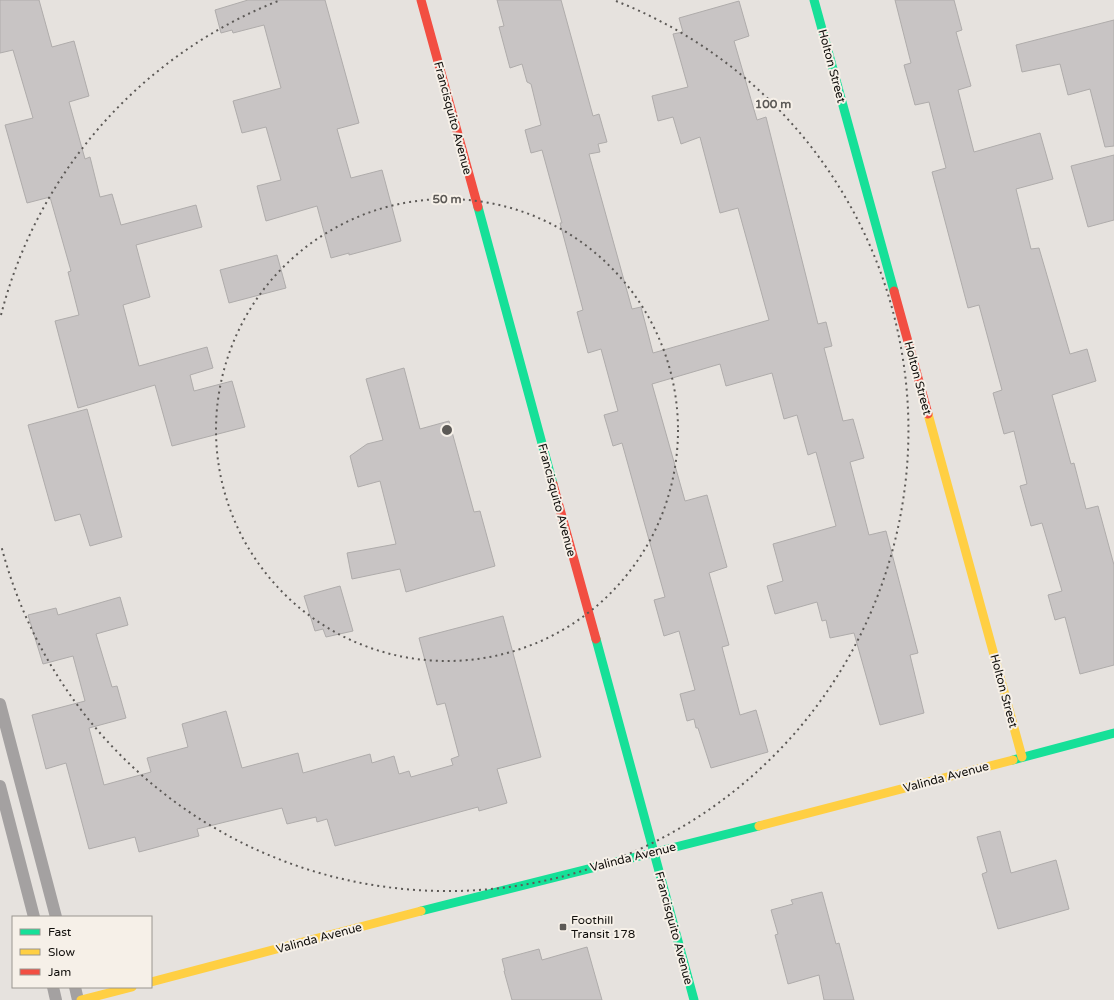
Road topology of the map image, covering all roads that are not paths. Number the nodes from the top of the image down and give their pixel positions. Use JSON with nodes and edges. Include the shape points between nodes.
{"nodes":[{"id":1,"x":421,"y":0,"type":"edge"},
{"id":2,"x":814,"y":0,"type":"edge"},
{"id":3,"x":0,"y":704,"type":"edge"},
{"id":4,"x":1114,"y":733,"type":"edge"},
{"id":5,"x":1022,"y":757,"type":"junction"},
{"id":6,"x":0,"y":786,"type":"edge"},
{"id":7,"x":653,"y":853,"type":"junction"},
{"id":8,"x":34,"y":916,"type":"edge"},
{"id":9,"x":56,"y":916,"type":"edge"},
{"id":10,"x":152,"y":982,"type":"edge"},
{"id":11,"x":53,"y":988,"type":"edge"},
{"id":12,"x":75,"y":988,"type":"edge"},
{"id":13,"x":128,"y":988,"type":"edge"},
{"id":14,"x":56,"y":1000,"type":"edge"},
{"id":15,"x":79,"y":1000,"type":"edge"},
{"id":16,"x":694,"y":1000,"type":"edge"}],
"edges":[{"from":1,"to":7,"type":"street","name":"Francisquito Avenue"},
{"from":2,"to":5,"type":"street","name":"Holton Street"},
{"from":3,"to":9,"type":"lane"},
{"from":4,"to":5,"type":"street","name":"Valinda Avenue"},
{"from":5,"to":7,"type":"street","name":"Valinda Avenue"},
{"from":6,"to":8,"type":"lane"},
{"from":7,"to":10,"type":"street","name":"Valinda Avenue","via":[[504,889]]},
{"from":7,"to":16,"type":"street","name":"Francisquito Avenue"},
{"from":11,"to":14,"type":"lane"},
{"from":12,"to":15,"type":"lane"},
{"from":13,"to":15,"type":"street"}]}
